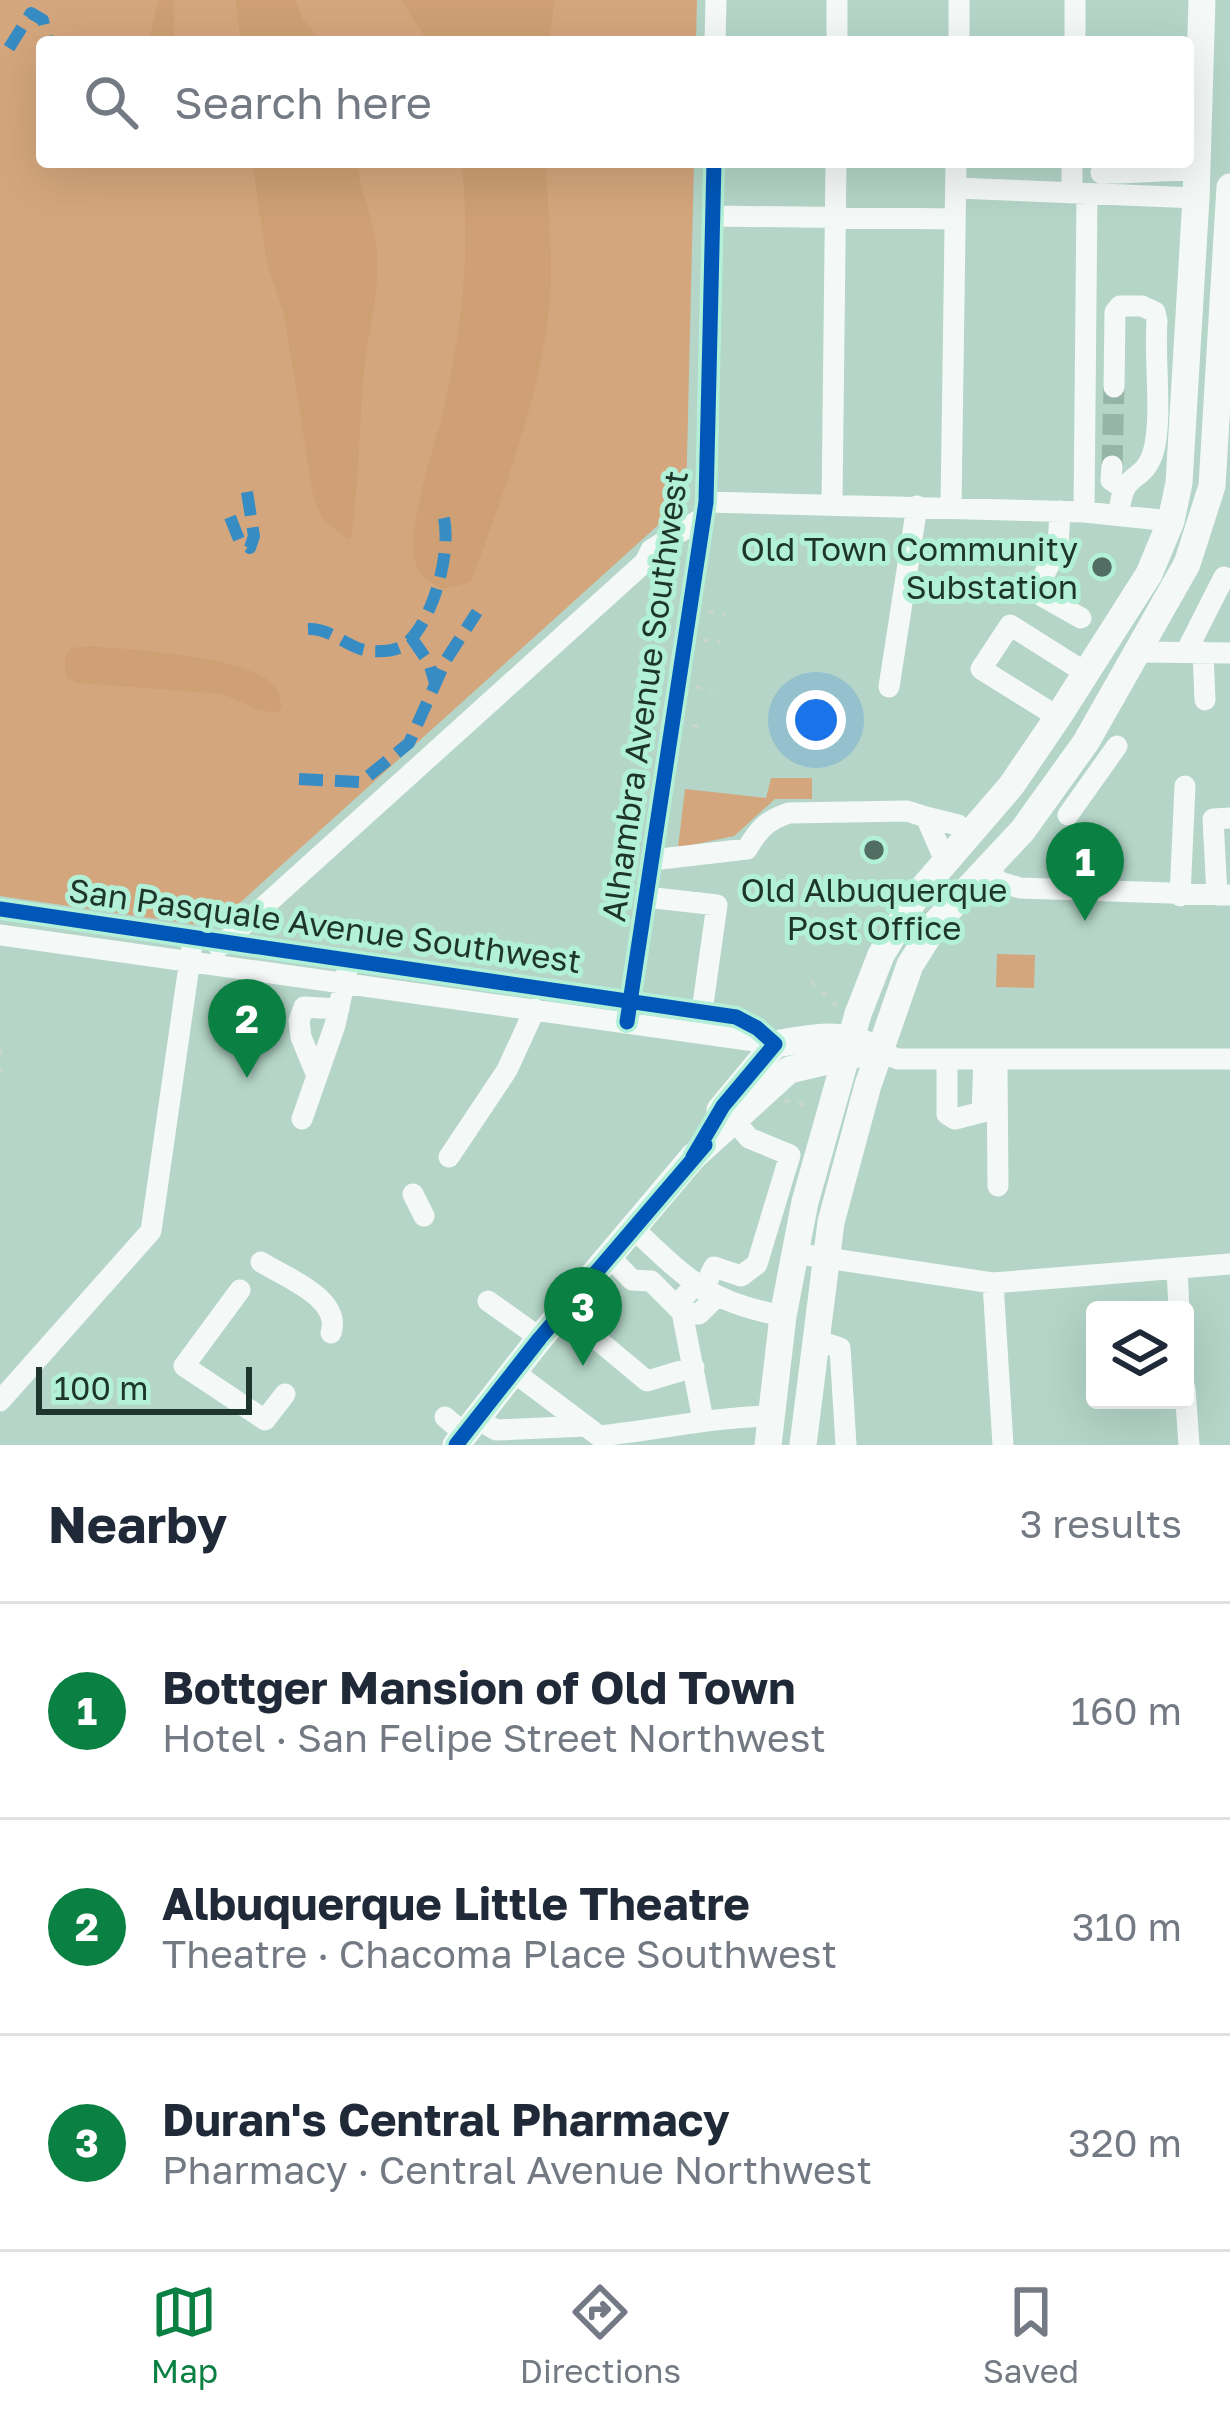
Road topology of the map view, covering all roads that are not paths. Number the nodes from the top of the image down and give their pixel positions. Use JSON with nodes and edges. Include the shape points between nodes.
{"nodes":[{"id":1,"x":716,"y":0,"type":"edge"},
{"id":2,"x":837,"y":0,"type":"edge"},
{"id":3,"x":959,"y":0,"type":"edge"},
{"id":4,"x":1076,"y":0,"type":"edge"},
{"id":5,"x":1202,"y":0,"type":"edge"},
{"id":6,"x":715,"y":36,"type":"edge"},
{"id":7,"x":837,"y":36,"type":"edge"},
{"id":8,"x":958,"y":36,"type":"edge"},
{"id":9,"x":1075,"y":36,"type":"edge"},
{"id":10,"x":1194,"y":114,"type":"edge"},
{"id":11,"x":1194,"y":147,"type":"edge"},
{"id":12,"x":714,"y":168,"type":"edge"},
{"id":13,"x":836,"y":168,"type":"edge"},
{"id":14,"x":956,"y":168,"type":"edge"},
{"id":15,"x":1092,"y":183,"type":"edge"},
{"id":16,"x":1196,"y":185,"type":"junction"},
{"id":17,"x":1230,"y":187,"type":"edge"},
{"id":18,"x":956,"y":188,"type":"junction"},
{"id":19,"x":1230,"y":208,"type":"edge"},
{"id":20,"x":713,"y":215,"type":"junction"},
{"id":21,"x":836,"y":217,"type":"junction"},
{"id":22,"x":956,"y":219,"type":"junction"},
{"id":23,"x":1226,"y":334,"type":"edge"},
{"id":24,"x":1114,"y":388,"type":"tunnel mouth"},
{"id":25,"x":1169,"y":424,"type":"junction"},
{"id":26,"x":1116,"y":478,"type":"junction"},
{"id":27,"x":1084,"y":482,"type":"junction"},
{"id":28,"x":832,"y":504,"type":"junction"},
{"id":29,"x":917,"y":506,"type":"junction"},
{"id":30,"x":951,"y":507,"type":"junction"},
{"id":31,"x":705,"y":509,"type":"junction"},
{"id":32,"x":1060,"y":512,"type":"junction"},
{"id":33,"x":1084,"y":512,"type":"junction"},
{"id":34,"x":1120,"y":515,"type":"junction"},
{"id":35,"x":1171,"y":521,"type":"junction"},
{"id":36,"x":1216,"y":524,"type":"edge"},
{"id":37,"x":696,"y":559,"type":"junction"},
{"id":38,"x":645,"y":562,"type":"junction"},
{"id":39,"x":1224,"y":578,"type":"dead end"},
{"id":40,"x":1081,"y":618,"type":"dead end"},
{"id":41,"x":1140,"y":652,"type":"junction"},
{"id":42,"x":1195,"y":652,"type":"junction"},
{"id":43,"x":1230,"y":652,"type":"edge"},
{"id":44,"x":1086,"y":673,"type":"junction"},
{"id":45,"x":889,"y":687,"type":"dead end"},
{"id":46,"x":1205,"y":700,"type":"dead end"},
{"id":47,"x":1058,"y":717,"type":"junction"},
{"id":48,"x":1117,"y":746,"type":"dead end"},
{"id":49,"x":1185,"y":786,"type":"dead end"},
{"id":50,"x":1068,"y":814,"type":"dead end"},
{"id":51,"x":926,"y":817,"type":"junction"},
{"id":52,"x":1230,"y":818,"type":"edge"},
{"id":53,"x":970,"y":835,"type":"junction"},
{"id":54,"x":652,"y":860,"type":"junction"},
{"id":55,"x":946,"y":863,"type":"junction"},
{"id":56,"x":986,"y":869,"type":"junction"},
{"id":57,"x":1223,"y":895,"type":"edge"},
{"id":58,"x":1180,"y":896,"type":"junction"},
{"id":59,"x":646,"y":897,"type":"junction"},
{"id":60,"x":267,"y":903,"type":"junction"},
{"id":61,"x":0,"y":909,"type":"edge"},
{"id":62,"x":0,"y":935,"type":"edge"},
{"id":63,"x":193,"y":936,"type":"junction"},
{"id":64,"x":225,"y":941,"type":"junction"},
{"id":65,"x":275,"y":948,"type":"junction"},
{"id":66,"x":350,"y":959,"type":"junction"},
{"id":67,"x":195,"y":962,"type":"junction"},
{"id":68,"x":344,"y":983,"type":"junction"},
{"id":69,"x":631,"y":999,"type":"junction"},
{"id":70,"x":339,"y":1009,"type":"junction"},
{"id":71,"x":535,"y":1010,"type":"junction"},
{"id":72,"x":702,"y":1011,"type":"junction"},
{"id":73,"x":627,"y":1022,"type":"junction"},
{"id":74,"x":775,"y":1044,"type":"junction"},
{"id":75,"x":849,"y":1046,"type":"junction"},
{"id":76,"x":879,"y":1052,"type":"junction"},
{"id":77,"x":947,"y":1059,"type":"junction"},
{"id":78,"x":990,"y":1059,"type":"junction"},
{"id":79,"x":1230,"y":1060,"type":"edge"},
{"id":80,"x":317,"y":1076,"type":"junction"},
{"id":81,"x":302,"y":1119,"type":"dead end"},
{"id":82,"x":741,"y":1129,"type":"junction"},
{"id":83,"x":449,"y":1156,"type":"dead end"},
{"id":84,"x":693,"y":1157,"type":"junction"},
{"id":85,"x":998,"y":1186,"type":"dead end"},
{"id":86,"x":413,"y":1194,"type":"dead end"},
{"id":87,"x":424,"y":1216,"type":"dead end"},
{"id":88,"x":634,"y":1228,"type":"junction"},
{"id":89,"x":794,"y":1253,"type":"junction"},
{"id":90,"x":610,"y":1257,"type":"junction"},
{"id":91,"x":824,"y":1259,"type":"junction"},
{"id":92,"x":261,"y":1262,"type":"dead end"},
{"id":93,"x":1230,"y":1264,"type":"edge"},
{"id":94,"x":1177,"y":1268,"type":"junction"},
{"id":95,"x":993,"y":1283,"type":"junction"},
{"id":96,"x":240,"y":1290,"type":"dead end"},
{"id":97,"x":704,"y":1291,"type":"junction"},
{"id":98,"x":488,"y":1301,"type":"dead end"},
{"id":99,"x":1179,"y":1301,"type":"edge"},
{"id":100,"x":563,"y":1311,"type":"junction"},
{"id":101,"x":682,"y":1312,"type":"junction"},
{"id":102,"x":783,"y":1316,"type":"junction"},
{"id":103,"x":331,"y":1334,"type":"dead end"},
{"id":104,"x":540,"y":1338,"type":"junction"},
{"id":105,"x":816,"y":1340,"type":"junction"},
{"id":106,"x":694,"y":1367,"type":"junction"},
{"id":107,"x":514,"y":1372,"type":"junction"},
{"id":108,"x":285,"y":1394,"type":"dead end"},
{"id":109,"x":0,"y":1401,"type":"edge"},
{"id":110,"x":1186,"y":1409,"type":"edge"},
{"id":111,"x":771,"y":1416,"type":"junction"},
{"id":112,"x":703,"y":1420,"type":"junction"},
{"id":113,"x":586,"y":1426,"type":"junction"},
{"id":114,"x":461,"y":1429,"type":"edge"},
{"id":115,"x":768,"y":1445,"type":"edge"},
{"id":116,"x":799,"y":1445,"type":"edge"},
{"id":117,"x":846,"y":1445,"type":"edge"},
{"id":118,"x":1003,"y":1445,"type":"edge"},
{"id":119,"x":1189,"y":1445,"type":"edge"}],
"edges":[{"from":1,"to":6,"type":"street"},
{"from":2,"to":7,"type":"street"},
{"from":3,"to":8,"type":"street"},
{"from":4,"to":9,"type":"street"},
{"from":5,"to":10,"type":"main road"},
{"from":11,"to":16,"type":"main road"},
{"from":12,"to":20,"type":"street","name":"Alhambra Avenue Southwest"},
{"from":13,"to":21,"type":"street"},
{"from":14,"to":18,"type":"street"},
{"from":15,"to":16,"type":"street","via":[[1168,169]]},
{"from":15,"to":18,"type":"street"},
{"from":15,"to":27,"type":"street"},
{"from":16,"to":25,"type":"main road"},
{"from":17,"to":19,"type":"main road"},
{"from":18,"to":22,"type":"street"},
{"from":19,"to":23,"type":"main road"},
{"from":20,"to":21,"type":"street"},
{"from":20,"to":31,"type":"street","name":"Alhambra Avenue Southwest"},
{"from":21,"to":22,"type":"street"},
{"from":21,"to":28,"type":"street"},
{"from":22,"to":30,"type":"street"},
{"from":23,"to":36,"type":"main road"},
{"from":24,"to":25,"type":"street","via":[[1115,312],[1142,306],[1155,312]]},
{"from":25,"to":26,"type":"street","via":[[1144,472]]},
{"from":25,"to":35,"type":"main road","via":[[1179,483]]},
{"from":26,"to":27,"type":"street"},
{"from":26,"to":34,"type":"street"},
{"from":27,"to":33,"type":"street"},
{"from":28,"to":29,"type":"street"},
{"from":28,"to":31,"type":"street"},
{"from":29,"to":30,"type":"street"},
{"from":29,"to":45,"type":"street"},
{"from":30,"to":32,"type":"street"},
{"from":31,"to":37,"type":"street","name":"Alhambra Avenue Southwest"},
{"from":31,"to":38,"type":"street"},
{"from":32,"to":33,"type":"street"},
{"from":32,"to":40,"type":"street","via":[[1058,548],[1035,592]]},
{"from":33,"to":34,"type":"street"},
{"from":34,"to":35,"type":"street"},
{"from":35,"to":36,"type":"main road"},
{"from":35,"to":44,"type":"main road","via":[[1149,574]]},
{"from":36,"to":41,"type":"main road"},
{"from":37,"to":38,"type":"street"},
{"from":37,"to":54,"type":"street","name":"Alhambra Avenue Southwest"},
{"from":38,"to":60,"type":"street"},
{"from":39,"to":42,"type":"street"},
{"from":41,"to":42,"type":"street"},
{"from":41,"to":56,"type":"main road","via":[[1073,761]]},
{"from":42,"to":43,"type":"street"},
{"from":42,"to":46,"type":"street"},
{"from":44,"to":47,"type":"main road"},
{"from":44,"to":47,"type":"street","via":[[1010,625],[981,669]]},
{"from":47,"to":53,"type":"main road"},
{"from":48,"to":50,"type":"street"},
{"from":49,"to":58,"type":"street"},
{"from":51,"to":53,"type":"street"},
{"from":51,"to":54,"type":"street","via":[[790,813],[771,818],[747,849]]},
{"from":51,"to":55,"type":"street"},
{"from":52,"to":57,"type":"street","via":[[1213,819]]},
{"from":53,"to":55,"type":"main road"},
{"from":54,"to":59,"type":"street","name":"Alhambra Avenue Southwest"},
{"from":55,"to":75,"type":"main road","via":[[890,937]]},
{"from":56,"to":58,"type":"street","via":[[1020,888]]},
{"from":56,"to":76,"type":"main road","via":[[922,942]]},
{"from":57,"to":58,"type":"street"},
{"from":59,"to":69,"type":"street","name":"Alhambra Avenue Southwest"},
{"from":59,"to":72,"type":"street","via":[[717,905]]},
{"from":60,"to":64,"type":"street"},
{"from":60,"to":65,"type":"street","via":[[262,930]]},
{"from":61,"to":63,"type":"street","name":"San Pasquale Avenue Southwest"},
{"from":62,"to":67,"type":"street","name":"San Pasquale Avenue Southwest"},
{"from":63,"to":64,"type":"street","name":"San Pasquale Avenue Southwest"},
{"from":63,"to":67,"type":"street"},
{"from":64,"to":65,"type":"street","name":"San Pasquale Avenue Southwest"},
{"from":64,"to":67,"type":"street"},
{"from":65,"to":66,"type":"street","name":"San Pasquale Avenue Southwest"},
{"from":66,"to":68,"type":"street"},
{"from":66,"to":69,"type":"street","name":"San Pasquale Avenue Southwest"},
{"from":67,"to":68,"type":"street","name":"San Pasquale Avenue Southwest"},
{"from":67,"to":109,"type":"street","via":[[151,1231]]},
{"from":68,"to":70,"type":"street"},
{"from":68,"to":71,"type":"street","name":"San Pasquale Avenue Southwest"},
{"from":69,"to":72,"type":"street","name":"San Pasquale Avenue Southwest"},
{"from":69,"to":73,"type":"street","name":"Alhambra Avenue Southwest"},
{"from":70,"to":80,"type":"street"},
{"from":70,"to":80,"type":"street","via":[[304,1007],[299,1021]]},
{"from":71,"to":73,"type":"street","name":"San Pasquale Avenue Southwest"},
{"from":71,"to":83,"type":"street","via":[[502,1078]]},
{"from":72,"to":74,"type":"street","name":"San Pasquale Avenue Southwest","via":[[736,1016]]},
{"from":73,"to":74,"type":"street","name":"San Pasquale Avenue Southwest"},
{"from":74,"to":75,"type":"main road","via":[[824,1036]]},
{"from":74,"to":84,"type":"main road"},
{"from":75,"to":76,"type":"main road"},
{"from":75,"to":82,"type":"main road","via":[[789,1070]]},
{"from":75,"to":89,"type":"main road"},
{"from":76,"to":77,"type":"street"},
{"from":76,"to":91,"type":"main road"},
{"from":77,"to":78,"type":"street"},
{"from":77,"to":78,"type":"street","via":[[947,1114],[955,1119],[982,1112]]},
{"from":78,"to":79,"type":"street"},
{"from":78,"to":85,"type":"street"},
{"from":80,"to":81,"type":"street"},
{"from":82,"to":84,"type":"main road"},
{"from":82,"to":97,"type":"street","via":[[790,1154],[757,1264],[741,1276],[714,1268]]},
{"from":84,"to":88,"type":"main road"},
{"from":86,"to":87,"type":"street"},
{"from":88,"to":90,"type":"main road"},
{"from":88,"to":97,"type":"street"},
{"from":89,"to":91,"type":"street"},
{"from":89,"to":102,"type":"main road"},
{"from":90,"to":100,"type":"main road"},
{"from":90,"to":101,"type":"street"},
{"from":91,"to":95,"type":"street"},
{"from":91,"to":105,"type":"main road"},
{"from":92,"to":103,"type":"street","via":[[328,1305]]},
{"from":93,"to":94,"type":"street"},
{"from":94,"to":95,"type":"street"},
{"from":94,"to":99,"type":"street"},
{"from":95,"to":118,"type":"street"},
{"from":96,"to":108,"type":"street","via":[[184,1366],[265,1420]]},
{"from":97,"to":101,"type":"street","via":[[682,1298]]},
{"from":97,"to":102,"type":"street"},
{"from":98,"to":104,"type":"street"},
{"from":100,"to":104,"type":"main road"},
{"from":100,"to":106,"type":"street","via":[[647,1381]]},
{"from":101,"to":106,"type":"street"},
{"from":102,"to":111,"type":"main road"},
{"from":102,"to":116,"type":"main road","via":[[799,1318],[801,1332]]},
{"from":104,"to":107,"type":"main road"},
{"from":105,"to":116,"type":"main road"},
{"from":105,"to":117,"type":"street","via":[[840,1348]]},
{"from":106,"to":112,"type":"street"},
{"from":107,"to":113,"type":"street"},
{"from":107,"to":114,"type":"main road"},
{"from":110,"to":119,"type":"street"},
{"from":111,"to":112,"type":"street"},
{"from":111,"to":115,"type":"main road"},
{"from":112,"to":113,"type":"street","via":[[599,1436]]},
{"from":113,"to":114,"type":"street"}]}
